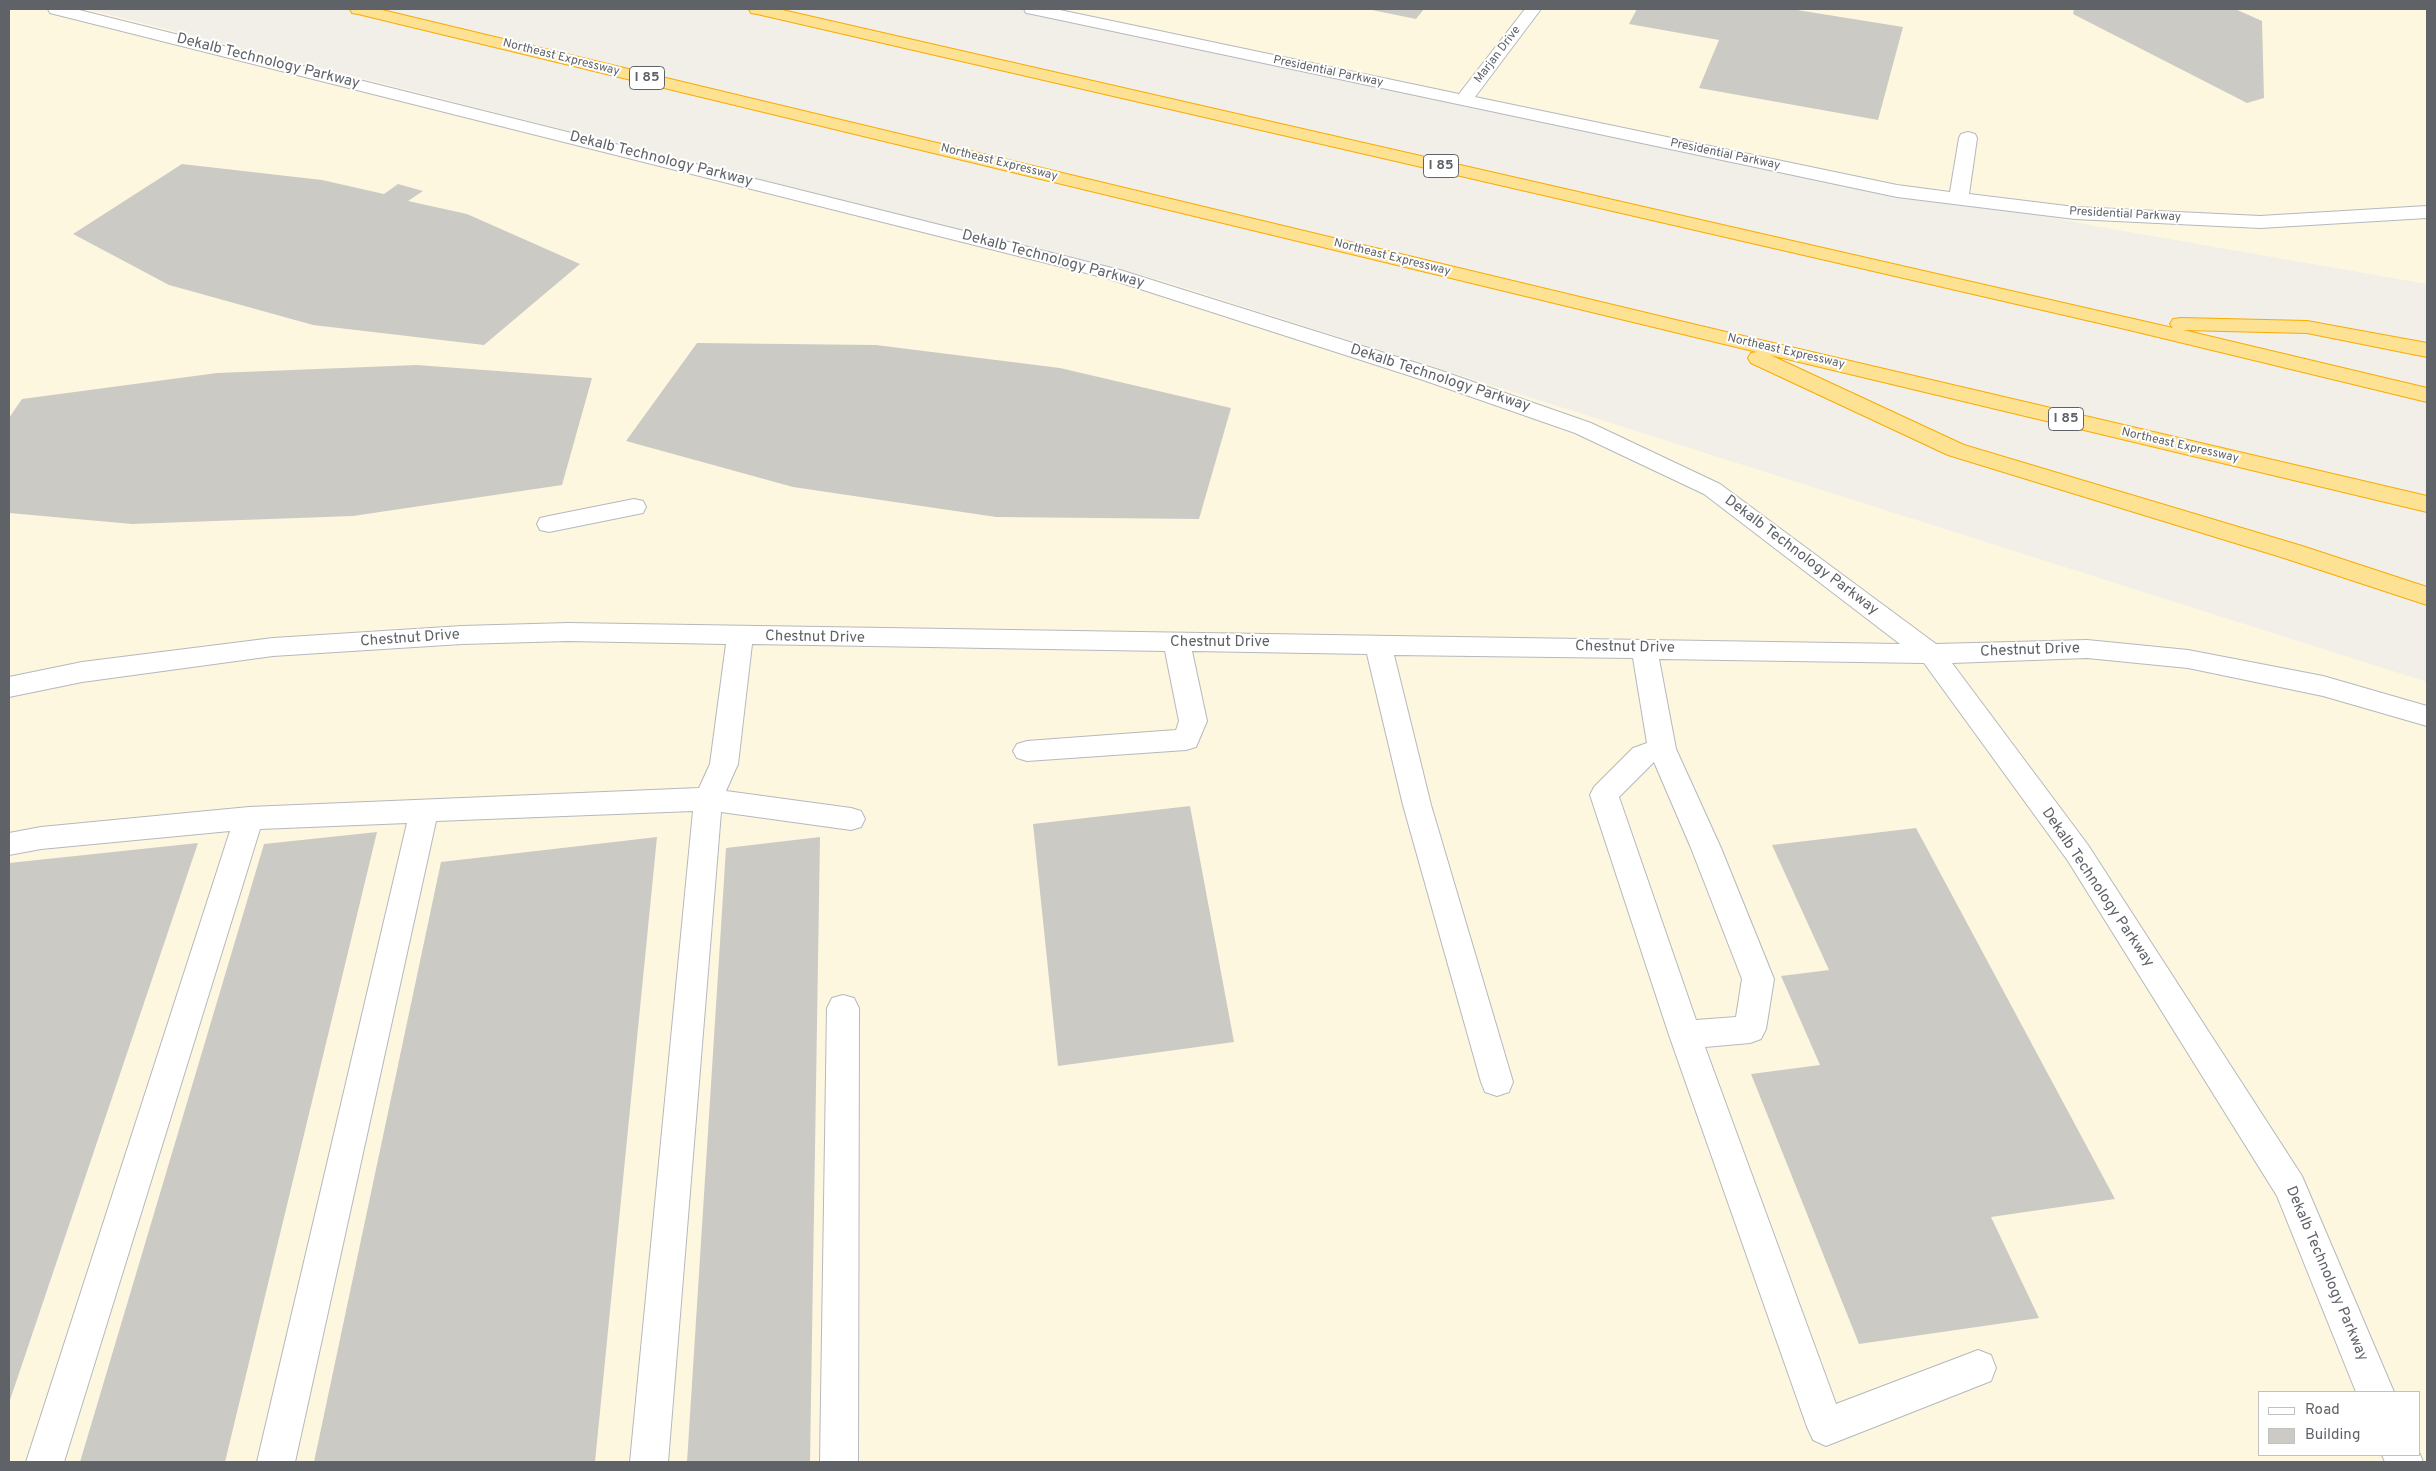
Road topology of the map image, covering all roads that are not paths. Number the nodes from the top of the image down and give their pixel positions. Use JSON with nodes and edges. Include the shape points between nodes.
{"nodes":[{"id":1,"x":56,"y":9,"type":"edge"},
{"id":2,"x":358,"y":9,"type":"edge"},
{"id":3,"x":757,"y":9,"type":"edge"},
{"id":4,"x":1032,"y":9,"type":"edge"},
{"id":5,"x":1533,"y":9,"type":"edge"},
{"id":6,"x":1463,"y":101,"type":"junction"},
{"id":7,"x":1968,"y":138,"type":"dead end"},
{"id":8,"x":1958,"y":198,"type":"junction"},
{"id":9,"x":2427,"y":212,"type":"edge"},
{"id":10,"x":2125,"y":323,"type":"junction"},
{"id":11,"x":1705,"y":333,"type":"junction"},
{"id":12,"x":2427,"y":350,"type":"edge"},
{"id":13,"x":2427,"y":395,"type":"edge"},
{"id":14,"x":2427,"y":504,"type":"edge"},
{"id":15,"x":634,"y":507,"type":"dead end"},
{"id":16,"x":549,"y":524,"type":"dead end"},
{"id":17,"x":2427,"y":596,"type":"edge"},
{"id":18,"x":740,"y":637,"type":"junction"},
{"id":19,"x":1177,"y":643,"type":"junction"},
{"id":20,"x":1378,"y":644,"type":"junction"},
{"id":21,"x":1644,"y":648,"type":"junction"},
{"id":22,"x":1931,"y":654,"type":"junction"},
{"id":23,"x":9,"y":687,"type":"edge"},
{"id":24,"x":2427,"y":716,"type":"edge"},
{"id":25,"x":1662,"y":750,"type":"junction"},
{"id":26,"x":1027,"y":751,"type":"dead end"},
{"id":27,"x":708,"y":799,"type":"junction"},
{"id":28,"x":424,"y":810,"type":"junction"},
{"id":29,"x":249,"y":818,"type":"junction"},
{"id":30,"x":851,"y":818,"type":"dead end"},
{"id":31,"x":9,"y":844,"type":"edge"},
{"id":32,"x":843,"y":1008,"type":"dead end"},
{"id":33,"x":1685,"y":1036,"type":"junction"},
{"id":34,"x":1498,"y":1082,"type":"dead end"},
{"id":35,"x":1978,"y":1368,"type":"dead end"},
{"id":36,"x":2376,"y":1391,"type":"edge"},
{"id":37,"x":45,"y":1462,"type":"edge"},
{"id":38,"x":276,"y":1462,"type":"edge"},
{"id":39,"x":649,"y":1462,"type":"edge"},
{"id":40,"x":839,"y":1462,"type":"edge"}],
"edges":[{"from":1,"to":22,"type":"street","name":"Dekalb Technology Parkway","via":[[1113,274],[1440,378],[1582,428],[1712,489]]},
{"from":2,"to":11,"type":"highway","name":"Northeast Expressway","number":"I 85"},
{"from":3,"to":10,"type":"highway","number":"I 85"},
{"from":4,"to":6,"type":"street","name":"Presidential Parkway"},
{"from":5,"to":6,"type":"street","name":"Marjan Drive"},
{"from":6,"to":8,"type":"street","name":"Presidential Parkway","via":[[1897,191]]},
{"from":7,"to":8,"type":"street"},
{"from":8,"to":9,"type":"street","name":"Presidential Parkway","via":[[2075,214],[2260,222]]},
{"from":10,"to":12,"type":"highway","via":[[2308,328]]},
{"from":10,"to":13,"type":"highway","number":"I 85"},
{"from":11,"to":14,"type":"highway","name":"Northeast Expressway","number":"I 85"},
{"from":11,"to":17,"type":"highway","via":[[1956,450]]},
{"from":15,"to":16,"type":"street"},
{"from":18,"to":19,"type":"street","name":"Chestnut Drive"},
{"from":18,"to":23,"type":"street","name":"Chestnut Drive","via":[[568,632],[273,647],[82,672]]},
{"from":18,"to":27,"type":"street","via":[[724,764]]},
{"from":19,"to":20,"type":"street","name":"Chestnut Drive"},
{"from":19,"to":26,"type":"street","via":[[1194,721],[1186,740]]},
{"from":20,"to":21,"type":"street","name":"Chestnut Drive"},
{"from":20,"to":34,"type":"street","via":[[1417,804]]},
{"from":21,"to":22,"type":"street","name":"Chestnut Drive"},
{"from":21,"to":25,"type":"street"},
{"from":22,"to":24,"type":"street","name":"Chestnut Drive","via":[[2087,649],[2188,659],[2323,686]]},
{"from":22,"to":36,"type":"street","name":"Dekalb Technology Parkway","via":[[2078,853],[2290,1187]]},
{"from":25,"to":33,"type":"street","via":[[1643,755],[1604,795]]},
{"from":25,"to":33,"type":"street","via":[[1706,848],[1758,979],[1750,1029]]},
{"from":27,"to":28,"type":"street"},
{"from":27,"to":30,"type":"street"},
{"from":27,"to":39,"type":"street"},
{"from":28,"to":29,"type":"street"},
{"from":28,"to":38,"type":"street"},
{"from":29,"to":31,"type":"street","via":[[41,838]]},
{"from":29,"to":37,"type":"street"},
{"from":32,"to":40,"type":"street"},
{"from":33,"to":35,"type":"street","via":[[1826,1427]]}]}
